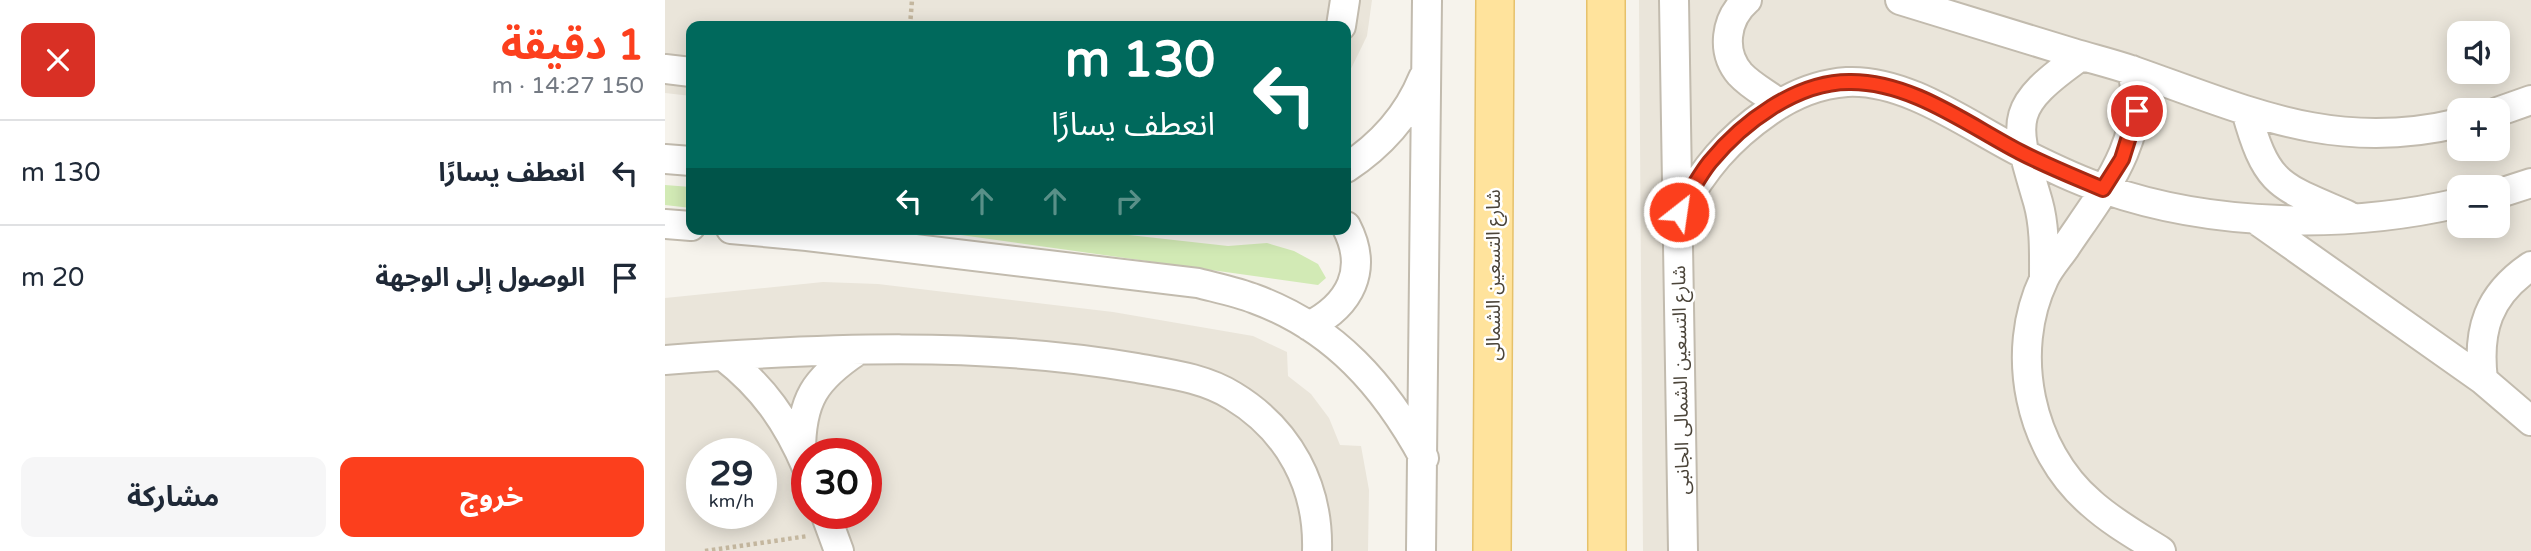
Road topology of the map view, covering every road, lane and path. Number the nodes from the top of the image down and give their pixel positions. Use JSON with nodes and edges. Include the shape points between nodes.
{"nodes":[{"id":1,"x":912,"y":0,"type":"edge"},
{"id":2,"x":1345,"y":0,"type":"edge"},
{"id":3,"x":1427,"y":0,"type":"edge"},
{"id":4,"x":1496,"y":0,"type":"edge"},
{"id":5,"x":1606,"y":0,"type":"edge"},
{"id":6,"x":1674,"y":0,"type":"edge"},
{"id":7,"x":1747,"y":0,"type":"edge"},
{"id":8,"x":1900,"y":0,"type":"edge"},
{"id":9,"x":910,"y":21,"type":"edge"},
{"id":10,"x":1342,"y":21,"type":"edge"},
{"id":11,"x":2081,"y":56,"type":"junction"},
{"id":12,"x":665,"y":69,"type":"edge"},
{"id":13,"x":2132,"y":70,"type":"junction"},
{"id":14,"x":686,"y":71,"type":"edge"},
{"id":15,"x":1426,"y":72,"type":"junction"},
{"id":16,"x":2531,"y":100,"type":"edge"},
{"id":17,"x":1780,"y":104,"type":"junction"},
{"id":18,"x":2510,"y":107,"type":"edge"},
{"id":19,"x":2246,"y":111,"type":"junction"},
{"id":20,"x":2447,"y":125,"type":"edge"},
{"id":21,"x":2022,"y":153,"type":"junction"},
{"id":22,"x":665,"y":159,"type":"edge"},
{"id":23,"x":686,"y":161,"type":"edge"},
{"id":24,"x":1351,"y":164,"type":"edge"},
{"id":25,"x":2531,"y":183,"type":"edge"},
{"id":26,"x":2103,"y":189,"type":"junction"},
{"id":27,"x":2510,"y":190,"type":"edge"},
{"id":28,"x":2447,"y":205,"type":"edge"},
{"id":29,"x":1679,"y":212,"type":"junction"},
{"id":30,"x":2354,"y":218,"type":"junction"},
{"id":31,"x":2258,"y":221,"type":"junction"},
{"id":32,"x":665,"y":224,"type":"edge"},
{"id":33,"x":686,"y":226,"type":"edge"},
{"id":34,"x":796,"y":235,"type":"edge"},
{"id":35,"x":1350,"y":235,"type":"edge"},
{"id":36,"x":2531,"y":266,"type":"edge"},
{"id":37,"x":2044,"y":278,"type":"junction"},
{"id":38,"x":1309,"y":326,"type":"junction"},
{"id":39,"x":857,"y":351,"type":"junction"},
{"id":40,"x":723,"y":356,"type":"junction"},
{"id":41,"x":665,"y":360,"type":"edge"},
{"id":42,"x":2483,"y":380,"type":"junction"},
{"id":43,"x":2531,"y":421,"type":"edge"},
{"id":44,"x":793,"y":438,"type":"edge"},
{"id":45,"x":802,"y":438,"type":"edge"},
{"id":46,"x":1424,"y":458,"type":"junction"},
{"id":47,"x":832,"y":532,"type":"edge"},
{"id":48,"x":705,"y":551,"type":"edge"},
{"id":49,"x":1317,"y":551,"type":"edge"},
{"id":50,"x":1421,"y":551,"type":"edge"},
{"id":51,"x":1492,"y":551,"type":"edge"},
{"id":52,"x":1607,"y":551,"type":"edge"},
{"id":53,"x":1683,"y":551,"type":"edge"},
{"id":54,"x":2161,"y":551,"type":"edge"}],
"edges":[{"from":1,"to":9,"type":"path"},
{"from":2,"to":10,"type":"street"},
{"from":3,"to":15,"type":"street"},
{"from":4,"to":51,"type":"main road","name":"شارع التسعين الشمالى"},
{"from":5,"to":52,"type":"main road"},
{"from":6,"to":29,"type":"street","name":"شارع التسعين الشمالى الجانبى"},
{"from":7,"to":17,"type":"street","via":[[1729,28],[1729,54],[1742,76]]},
{"from":8,"to":11,"type":"street"},
{"from":11,"to":13,"type":"street"},
{"from":11,"to":21,"type":"street","via":[[2043,82],[2032,96],[2020,125]]},
{"from":12,"to":14,"type":"street"},
{"from":13,"to":19,"type":"street"},
{"from":13,"to":26,"type":"street","via":[[2137,111],[2122,159]]},
{"from":15,"to":24,"type":"street","via":[[1414,101],[1389,132]]},
{"from":15,"to":46,"type":"street"},
{"from":16,"to":18,"type":"street"},
{"from":17,"to":21,"type":"street","via":[[1826,85],[1878,86],[1927,102]]},
{"from":17,"to":29,"type":"street","via":[[1728,143],[1700,176]]},
{"from":19,"to":20,"type":"street","via":[[2311,129],[2347,133]]},
{"from":19,"to":30,"type":"street","via":[[2262,160],[2279,182]]},
{"from":21,"to":26,"type":"street"},
{"from":21,"to":37,"type":"street","via":[[2041,219]]},
{"from":22,"to":23,"type":"street"},
{"from":25,"to":27,"type":"street"},
{"from":26,"to":31,"type":"street"},
{"from":26,"to":37,"type":"street"},
{"from":28,"to":30,"type":"street"},
{"from":29,"to":53,"type":"street","name":"شارع التسعين الشمالى الجانبى"},
{"from":30,"to":31,"type":"street"},
{"from":31,"to":42,"type":"street"},
{"from":32,"to":33,"type":"street"},
{"from":34,"to":38,"type":"street","via":[[1198,283],[1256,299]]},
{"from":35,"to":38,"type":"street","via":[[1357,261],[1353,282],[1328,316]]},
{"from":36,"to":42,"type":"street","via":[[2496,299],[2484,324]]},
{"from":37,"to":54,"type":"street","via":[[2028,341],[2027,371],[2039,429],[2069,481],[2090,503]]},
{"from":38,"to":46,"type":"street","via":[[1345,352],[1376,383]]},
{"from":39,"to":40,"type":"street"},
{"from":39,"to":45,"type":"street","via":[[831,368],[812,393],[801,423]]},
{"from":39,"to":49,"type":"street","via":[[1027,354],[1195,379],[1232,395],[1264,418],[1291,449],[1309,485],[1318,524]]},
{"from":40,"to":41,"type":"street"},
{"from":40,"to":44,"type":"street","via":[[770,399]]},
{"from":42,"to":43,"type":"street"},
{"from":46,"to":50,"type":"street"},
{"from":47,"to":48,"type":"path"}]}
